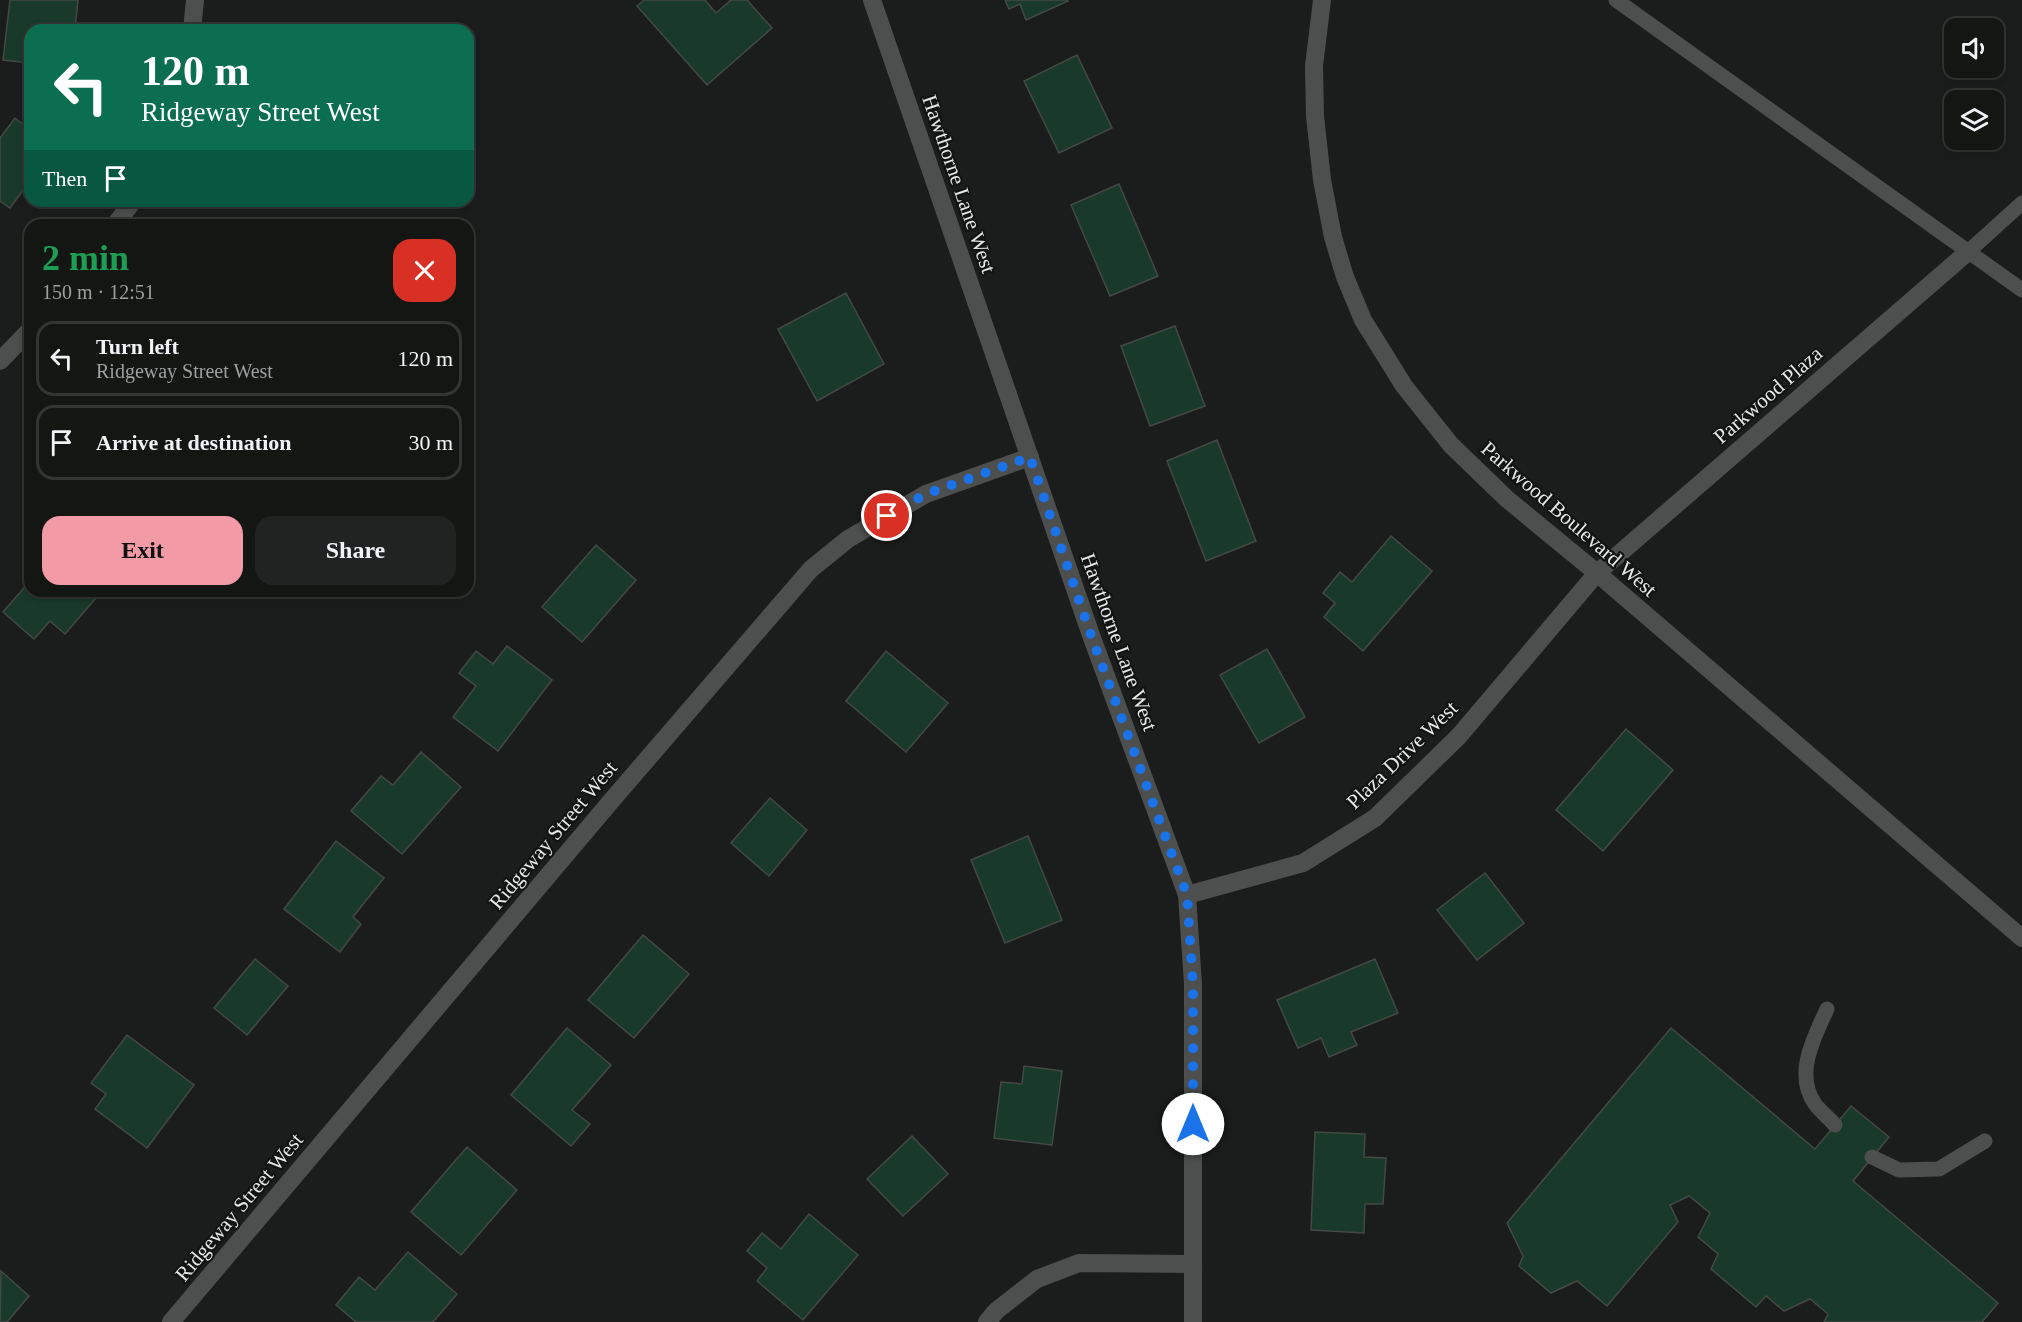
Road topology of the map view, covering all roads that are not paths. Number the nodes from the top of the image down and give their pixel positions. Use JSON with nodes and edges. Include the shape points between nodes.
{"nodes":[{"id":1,"x":195,"y":0,"type":"edge"},
{"id":2,"x":872,"y":0,"type":"edge"},
{"id":3,"x":1322,"y":0,"type":"edge"},
{"id":4,"x":1616,"y":0,"type":"edge"},
{"id":5,"x":193,"y":24,"type":"edge"},
{"id":6,"x":2022,"y":203,"type":"edge"},
{"id":7,"x":129,"y":207,"type":"edge"},
{"id":8,"x":120,"y":219,"type":"edge"},
{"id":9,"x":1969,"y":251,"type":"junction"},
{"id":10,"x":2022,"y":290,"type":"edge"},
{"id":11,"x":24,"y":336,"type":"edge"},
{"id":12,"x":0,"y":361,"type":"edge"},
{"id":13,"x":1030,"y":457,"type":"junction"},
{"id":14,"x":1597,"y":573,"type":"junction"},
{"id":15,"x":1187,"y":895,"type":"junction"},
{"id":16,"x":2022,"y":938,"type":"edge"},
{"id":17,"x":1827,"y":1009,"type":"dead end"},
{"id":18,"x":1835,"y":1125,"type":"dead end"},
{"id":19,"x":1985,"y":1141,"type":"dead end"},
{"id":20,"x":1872,"y":1157,"type":"dead end"},
{"id":21,"x":1194,"y":1264,"type":"junction"},
{"id":22,"x":171,"y":1322,"type":"edge"},
{"id":23,"x":987,"y":1322,"type":"edge"},
{"id":24,"x":1193,"y":1322,"type":"edge"}],
"edges":[{"from":1,"to":5,"type":"street"},
{"from":2,"to":13,"type":"street","name":"Hawthorne Lane West"},
{"from":3,"to":14,"type":"street","name":"Parkwood Boulevard West","via":[[1314,66],[1322,180],[1333,237],[1363,320],[1404,386],[1451,446],[1507,500]]},
{"from":4,"to":9,"type":"lane"},
{"from":6,"to":9,"type":"lane"},
{"from":7,"to":8,"type":"street"},
{"from":9,"to":10,"type":"lane"},
{"from":9,"to":14,"type":"street","name":"Parkwood Plaza"},
{"from":11,"to":12,"type":"street"},
{"from":13,"to":15,"type":"street","name":"Hawthorne Lane West"},
{"from":13,"to":22,"type":"street","name":"Ridgeway Street West","via":[[926,494],[848,539],[811,569]]},
{"from":14,"to":15,"type":"street","name":"Plaza Drive West","via":[[1459,736],[1375,818],[1303,863]]},
{"from":14,"to":16,"type":"street","name":"Parkwood Boulevard West"},
{"from":15,"to":21,"type":"street","name":"Hawthorne Lane West","via":[[1193,984]]},
{"from":17,"to":18,"type":"lane","via":[[1809,1050],[1805,1080],[1814,1103]]},
{"from":19,"to":20,"type":"lane","via":[[1940,1169],[1899,1170]]},
{"from":21,"to":23,"type":"street","via":[[1079,1263],[1037,1279]]},
{"from":21,"to":24,"type":"street","name":"Hawthorne Lane West"}]}
